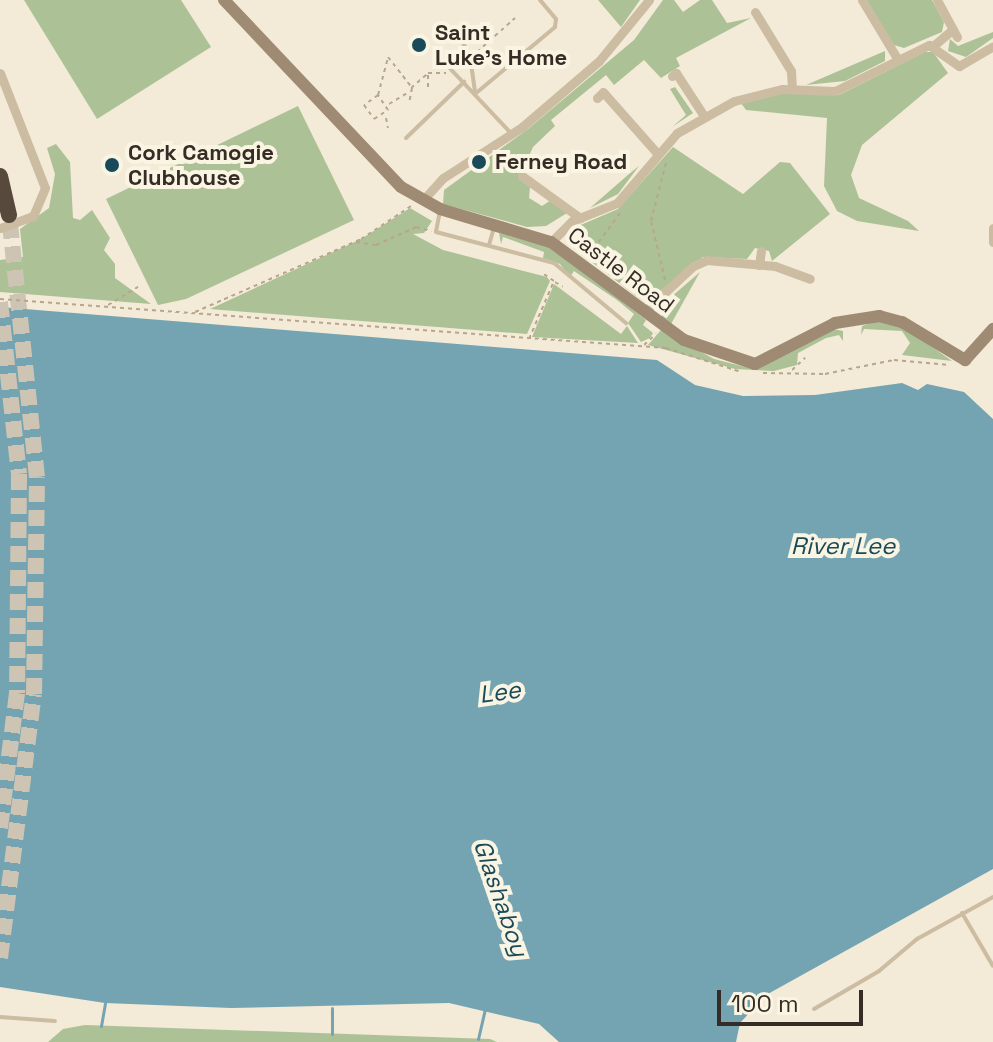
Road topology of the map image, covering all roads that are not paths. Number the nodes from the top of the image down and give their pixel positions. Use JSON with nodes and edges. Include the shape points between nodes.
{"nodes":[{"id":1,"x":224,"y":0,"type":"edge"},
{"id":2,"x":540,"y":0,"type":"edge"},
{"id":3,"x":649,"y":0,"type":"edge"},
{"id":4,"x":862,"y":0,"type":"edge"},
{"id":5,"x":937,"y":0,"type":"edge"},
{"id":6,"x":754,"y":11,"type":"dead end"},
{"id":7,"x":462,"y":41,"type":"dead end"},
{"id":8,"x":933,"y":46,"type":"junction"},
{"id":9,"x":993,"y":46,"type":"edge"},
{"id":10,"x":898,"y":60,"type":"junction"},
{"id":11,"x":443,"y":61,"type":"dead end"},
{"id":12,"x":0,"y":73,"type":"edge"},
{"id":13,"x":672,"y":76,"type":"dead end"},
{"id":14,"x":464,"y":82,"type":"junction"},
{"id":15,"x":792,"y":89,"type":"junction"},
{"id":16,"x":475,"y":94,"type":"junction"},
{"id":17,"x":597,"y":98,"type":"dead end"},
{"id":18,"x":704,"y":116,"type":"junction"},
{"id":19,"x":512,"y":134,"type":"junction"},
{"id":20,"x":406,"y":138,"type":"dead end"},
{"id":21,"x":660,"y":150,"type":"junction"},
{"id":22,"x":0,"y":176,"type":"edge"},
{"id":23,"x":522,"y":176,"type":"dead end"},
{"id":24,"x":423,"y":200,"type":"junction"},
{"id":25,"x":440,"y":209,"type":"junction"},
{"id":26,"x":580,"y":218,"type":"junction"},
{"id":27,"x":4,"y":221,"type":"edge"},
{"id":28,"x":495,"y":226,"type":"junction"},
{"id":29,"x":993,"y":228,"type":"edge"},
{"id":30,"x":551,"y":242,"type":"junction"},
{"id":31,"x":993,"y":242,"type":"edge"},
{"id":32,"x":489,"y":245,"type":"junction"},
{"id":33,"x":761,"y":251,"type":"dead end"},
{"id":34,"x":759,"y":265,"type":"junction"},
{"id":35,"x":810,"y":279,"type":"dead end"},
{"id":36,"x":644,"y":312,"type":"junction"},
{"id":37,"x":626,"y":323,"type":"dead end"},
{"id":38,"x":993,"y":329,"type":"edge"},
{"id":39,"x":993,"y":897,"type":"edge"},
{"id":40,"x":962,"y":913,"type":"junction"},
{"id":41,"x":993,"y":966,"type":"edge"},
{"id":42,"x":814,"y":1009,"type":"dead end"},
{"id":43,"x":0,"y":1017,"type":"edge"},
{"id":44,"x":55,"y":1021,"type":"dead end"}],
"edges":[{"from":1,"to":24,"type":"street","name":"Castle Road","via":[[387,175]]},
{"from":2,"to":16,"type":"lane","via":[[556,19],[555,27]]},
{"from":3,"to":19,"type":"street","via":[[599,61]]},
{"from":4,"to":10,"type":"street"},
{"from":5,"to":8,"type":"street","via":[[955,33]]},
{"from":6,"to":15,"type":"street","via":[[791,71]]},
{"from":7,"to":16,"type":"lane","via":[[470,56]]},
{"from":8,"to":9,"type":"street","via":[[954,66]]},
{"from":8,"to":10,"type":"street"},
{"from":10,"to":15,"type":"street","via":[[835,91]]},
{"from":11,"to":14,"type":"lane"},
{"from":12,"to":27,"type":"street","via":[[45,188],[33,216]]},
{"from":13,"to":18,"type":"street","via":[[676,73]]},
{"from":14,"to":16,"type":"lane"},
{"from":14,"to":20,"type":"lane"},
{"from":15,"to":18,"type":"street","via":[[746,96]]},
{"from":16,"to":19,"type":"lane"},
{"from":17,"to":21,"type":"street","via":[[603,92]]},
{"from":18,"to":21,"type":"street"},
{"from":19,"to":24,"type":"street","via":[[449,174]]},
{"from":21,"to":26,"type":"street","via":[[610,208]]},
{"from":22,"to":27,"type":"highway"},
{"from":23,"to":26,"type":"street"},
{"from":24,"to":25,"type":"street","name":"Castle Road"},
{"from":25,"to":28,"type":"street","name":"Castle Road"},
{"from":25,"to":32,"type":"lane","via":[[436,232]]},
{"from":26,"to":30,"type":"street"},
{"from":28,"to":30,"type":"street","name":"Castle Road"},
{"from":28,"to":32,"type":"lane"},
{"from":29,"to":31,"type":"street"},
{"from":30,"to":36,"type":"street","name":"Castle Road"},
{"from":32,"to":37,"type":"lane","via":[[554,263]]},
{"from":33,"to":34,"type":"street"},
{"from":34,"to":35,"type":"street"},
{"from":34,"to":36,"type":"street","via":[[707,260]]},
{"from":36,"to":38,"type":"street","name":"Castle Road","via":[[684,340],[755,364],[835,323],[879,316],[902,322],[958,362],[973,355]]},
{"from":39,"to":40,"type":"lane"},
{"from":40,"to":41,"type":"lane"},
{"from":40,"to":42,"type":"lane"},
{"from":43,"to":44,"type":"lane"}]}
